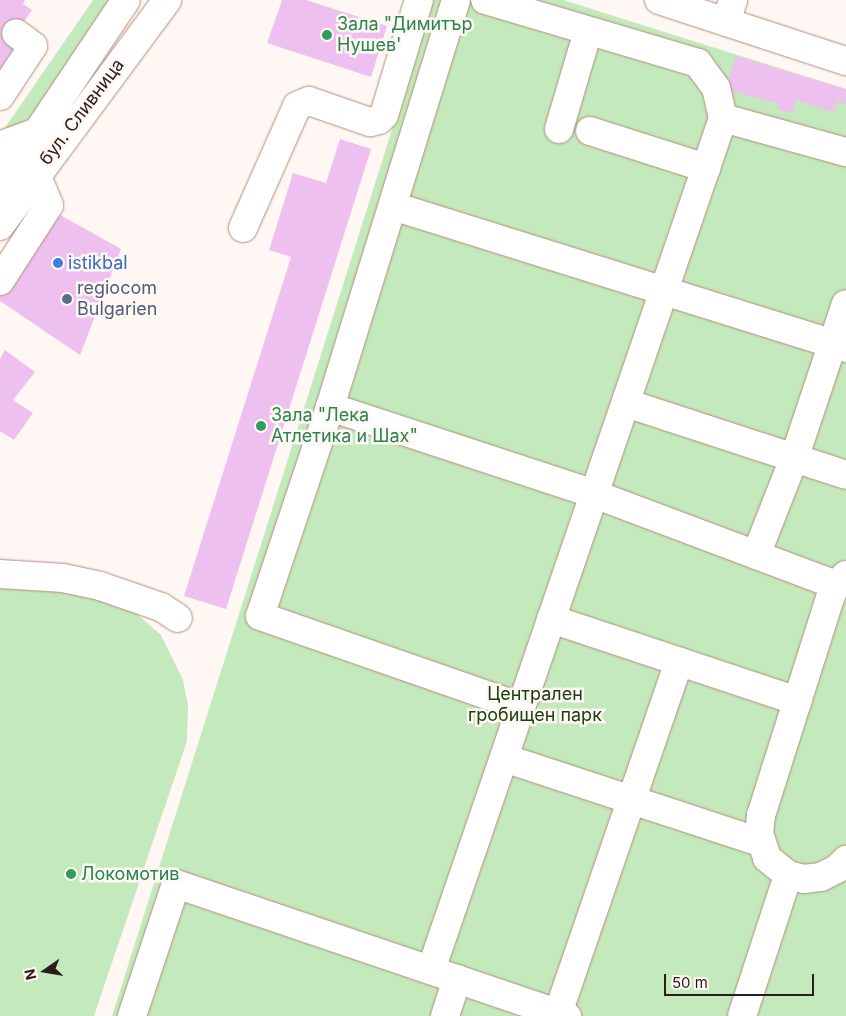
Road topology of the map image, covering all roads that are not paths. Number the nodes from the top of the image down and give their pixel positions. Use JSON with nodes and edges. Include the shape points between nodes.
{"nodes":[{"id":1,"x":126,"y":0,"type":"edge"},
{"id":2,"x":167,"y":0,"type":"edge"},
{"id":3,"x":419,"y":0,"type":"edge"},
{"id":4,"x":456,"y":0,"type":"edge"},
{"id":5,"x":485,"y":0,"type":"edge"},
{"id":6,"x":659,"y":0,"type":"edge"},
{"id":7,"x":729,"y":11,"type":"edge"},
{"id":8,"x":588,"y":31,"type":"junction"},
{"id":9,"x":16,"y":33,"type":"dead end"},
{"id":10,"x":846,"y":61,"type":"edge"},
{"id":11,"x":0,"y":96,"type":"edge"},
{"id":12,"x":724,"y":118,"type":"junction"},
{"id":13,"x":559,"y":128,"type":"dead end"},
{"id":14,"x":590,"y":131,"type":"dead end"},
{"id":15,"x":35,"y":133,"type":"junction"},
{"id":16,"x":1,"y":144,"type":"edge"},
{"id":17,"x":846,"y":152,"type":"edge"},
{"id":18,"x":706,"y":168,"type":"junction"},
{"id":19,"x":36,"y":174,"type":"junction"},
{"id":20,"x":2,"y":184,"type":"edge"},
{"id":21,"x":393,"y":206,"type":"junction"},
{"id":22,"x":0,"y":226,"type":"edge"},
{"id":23,"x":244,"y":228,"type":"dead end"},
{"id":24,"x":0,"y":281,"type":"edge"},
{"id":25,"x":664,"y":291,"type":"junction"},
{"id":26,"x":846,"y":304,"type":"edge"},
{"id":27,"x":840,"y":346,"type":"edge"},
{"id":28,"x":626,"y":402,"type":"junction"},
{"id":29,"x":330,"y":407,"type":"junction"},
{"id":30,"x":795,"y":456,"type":"junction"},
{"id":31,"x":846,"y":475,"type":"edge"},
{"id":32,"x":594,"y":494,"type":"junction"},
{"id":33,"x":756,"y":555,"type":"junction"},
{"id":34,"x":0,"y":574,"type":"edge"},
{"id":35,"x":841,"y":580,"type":"edge"},
{"id":36,"x":178,"y":618,"type":"dead end"},
{"id":37,"x":552,"y":618,"type":"junction"},
{"id":38,"x":679,"y":661,"type":"junction"},
{"id":39,"x":798,"y":700,"type":"junction"},
{"id":40,"x":521,"y":707,"type":"junction"},
{"id":41,"x":504,"y":758,"type":"junction"},
{"id":42,"x":629,"y":799,"type":"junction"},
{"id":43,"x":760,"y":842,"type":"junction"},
{"id":44,"x":846,"y":860,"type":"edge"},
{"id":45,"x":788,"y":875,"type":"junction"},
{"id":46,"x":431,"y":970,"type":"junction"},
{"id":47,"x":457,"y":979,"type":"junction"},
{"id":48,"x":560,"y":1015,"type":"edge"},
{"id":49,"x":132,"y":1016,"type":"edge"},
{"id":50,"x":445,"y":1016,"type":"edge"},
{"id":51,"x":742,"y":1016,"type":"edge"}],
"edges":[{"from":1,"to":15,"type":"main road","name":"бул. Сливница"},
{"from":2,"to":19,"type":"main road","name":"бул. Сливница"},
{"from":3,"to":23,"type":"main road","via":[[384,115],[370,122],[309,101],[297,106]]},
{"from":4,"to":21,"type":"main road"},
{"from":5,"to":8,"type":"main road"},
{"from":6,"to":7,"type":"main road"},
{"from":7,"to":10,"type":"main road"},
{"from":8,"to":12,"type":"main road","via":[[698,63],[716,88]]},
{"from":8,"to":13,"type":"main road"},
{"from":9,"to":11,"type":"main road","via":[[33,46]]},
{"from":12,"to":17,"type":"main road"},
{"from":12,"to":18,"type":"main road"},
{"from":14,"to":18,"type":"main road"},
{"from":15,"to":16,"type":"main road"},
{"from":15,"to":20,"type":"main road","name":"бул. Сливница"},
{"from":16,"to":20,"type":"main road"},
{"from":18,"to":25,"type":"main road"},
{"from":19,"to":22,"type":"main road","name":"бул. Сливница"},
{"from":19,"to":24,"type":"main road","via":[[49,205]]},
{"from":21,"to":25,"type":"main road"},
{"from":21,"to":29,"type":"main road"},
{"from":25,"to":27,"type":"main road"},
{"from":25,"to":28,"type":"main road"},
{"from":26,"to":27,"type":"main road"},
{"from":27,"to":30,"type":"main road"},
{"from":28,"to":30,"type":"main road"},
{"from":28,"to":32,"type":"main road"},
{"from":29,"to":32,"type":"main road"},
{"from":29,"to":40,"type":"main road","via":[[260,616]]},
{"from":30,"to":31,"type":"main road"},
{"from":30,"to":33,"type":"main road"},
{"from":32,"to":33,"type":"main road"},
{"from":32,"to":37,"type":"main road"},
{"from":33,"to":35,"type":"main road"},
{"from":34,"to":36,"type":"main road","via":[[62,578],[100,586],[161,607]]},
{"from":35,"to":39,"type":"main road"},
{"from":37,"to":38,"type":"main road"},
{"from":37,"to":40,"type":"main road"},
{"from":38,"to":39,"type":"main road"},
{"from":38,"to":42,"type":"main road"},
{"from":39,"to":43,"type":"main road","via":[[761,815]]},
{"from":40,"to":41,"type":"main road"},
{"from":41,"to":42,"type":"main road"},
{"from":41,"to":46,"type":"main road"},
{"from":42,"to":43,"type":"main road"},
{"from":42,"to":48,"type":"main road"},
{"from":43,"to":45,"type":"main road","via":[[767,858]]},
{"from":44,"to":45,"type":"main road","via":[[837,869],[820,877],[804,879]]},
{"from":45,"to":51,"type":"main road"},
{"from":46,"to":47,"type":"main road"},
{"from":46,"to":49,"type":"main road","via":[[176,884]]},
{"from":47,"to":48,"type":"main road"},
{"from":47,"to":50,"type":"main road"}]}
